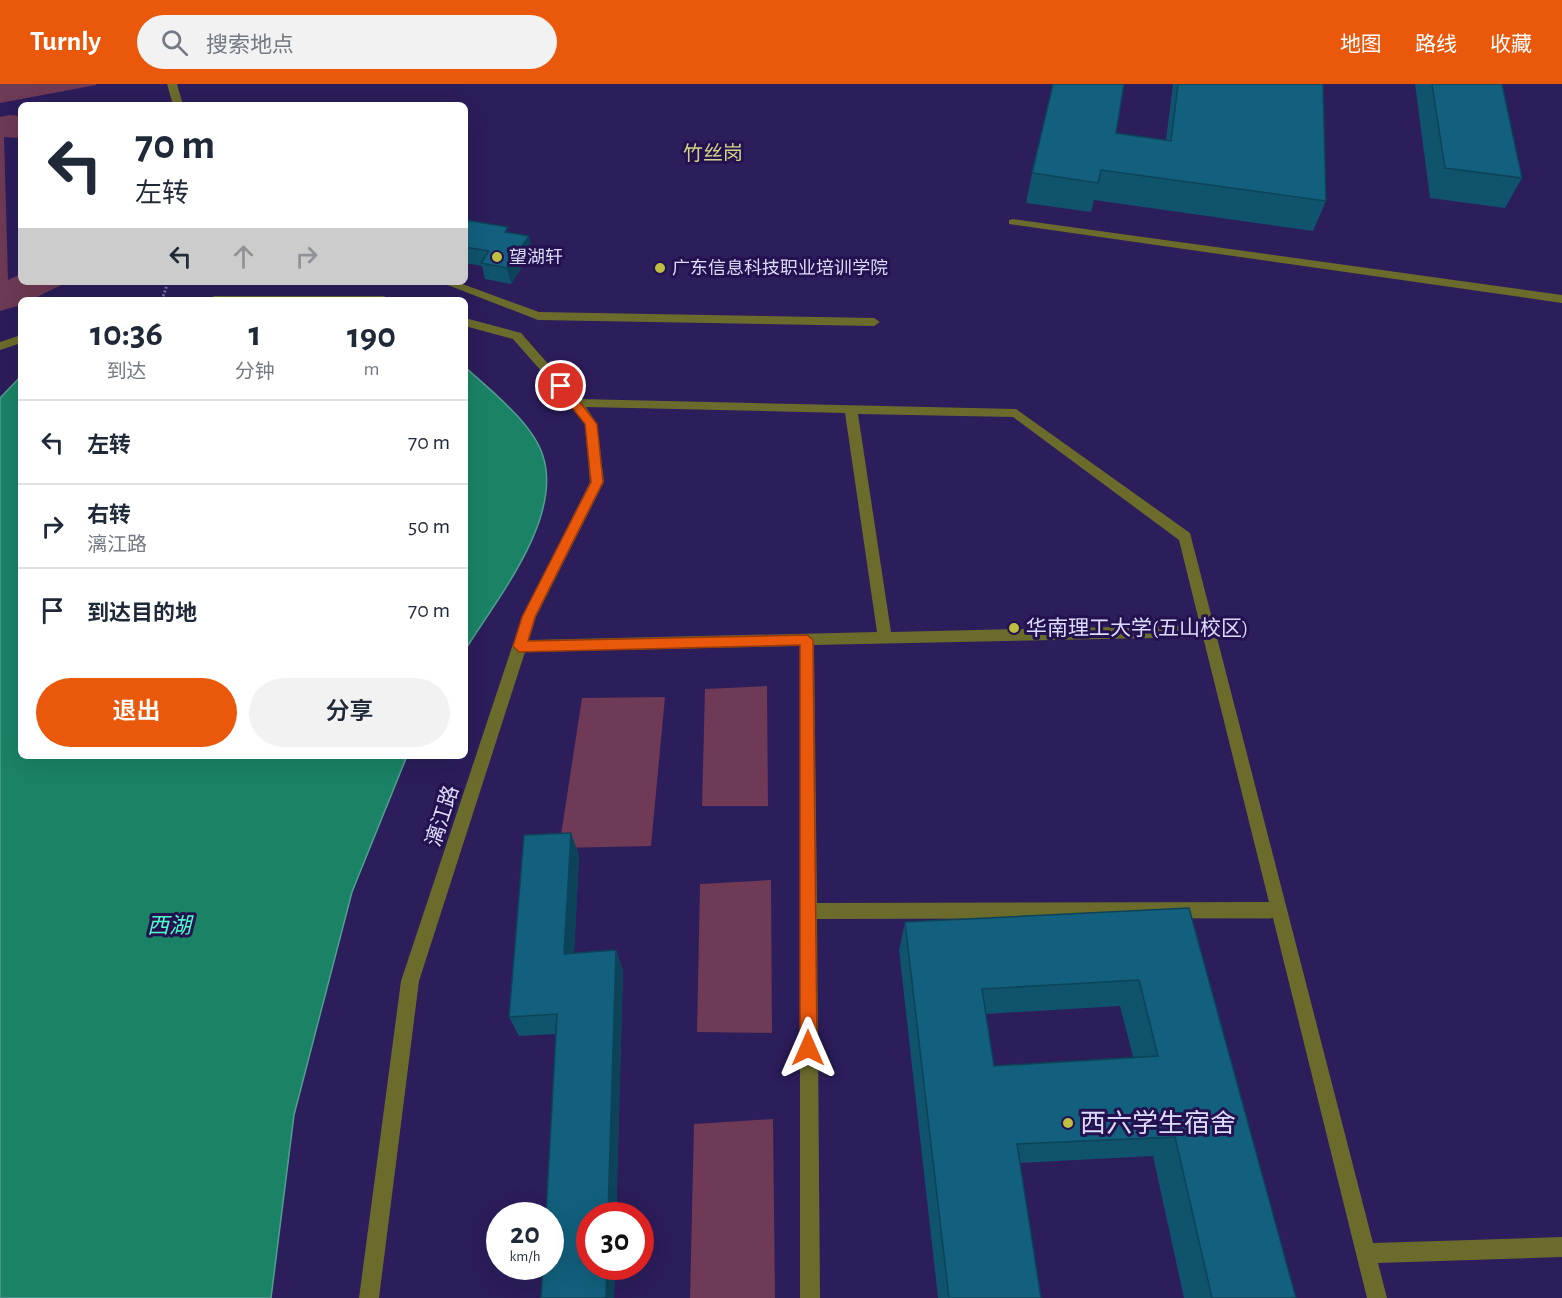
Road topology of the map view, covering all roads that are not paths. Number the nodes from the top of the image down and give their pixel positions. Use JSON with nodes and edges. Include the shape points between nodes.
{"nodes":[{"id":1,"x":172,"y":84,"type":"edge"},
{"id":2,"x":177,"y":102,"type":"edge"},
{"id":3,"x":1013,"y":222,"type":"dead end"},
{"id":4,"x":454,"y":285,"type":"edge"},
{"id":5,"x":1562,"y":299,"type":"edge"},
{"id":6,"x":874,"y":322,"type":"dead end"},
{"id":7,"x":468,"y":323,"type":"edge"},
{"id":8,"x":18,"y":340,"type":"edge"},
{"id":9,"x":0,"y":346,"type":"edge"},
{"id":10,"x":576,"y":403,"type":"junction"},
{"id":11,"x":851,"y":409,"type":"junction"},
{"id":12,"x":1208,"y":631,"type":"junction"},
{"id":13,"x":885,"y":638,"type":"junction"},
{"id":14,"x":807,"y":640,"type":"junction"},
{"id":15,"x":519,"y":646,"type":"junction"},
{"id":16,"x":1280,"y":910,"type":"junction"},
{"id":17,"x":807,"y":911,"type":"junction"},
{"id":18,"x":1562,"y":1247,"type":"edge"},
{"id":19,"x":1366,"y":1253,"type":"junction"},
{"id":20,"x":369,"y":1298,"type":"edge"},
{"id":21,"x":810,"y":1298,"type":"edge"},
{"id":22,"x":1377,"y":1298,"type":"edge"}],
"edges":[{"from":1,"to":2,"type":"street"},
{"from":3,"to":5,"type":"street"},
{"from":4,"to":6,"type":"street","via":[[538,316]]},
{"from":7,"to":10,"type":"street","name":"漓江路","via":[[517,336]]},
{"from":8,"to":9,"type":"street"},
{"from":10,"to":11,"type":"street"},
{"from":10,"to":15,"type":"street","name":"漓江路","via":[[591,424],[597,482],[529,617]]},
{"from":11,"to":12,"type":"street","via":[[1016,413],[1185,537]]},
{"from":11,"to":13,"type":"street"},
{"from":12,"to":13,"type":"street"},
{"from":12,"to":16,"type":"street"},
{"from":13,"to":14,"type":"street"},
{"from":14,"to":15,"type":"street"},
{"from":14,"to":17,"type":"street"},
{"from":15,"to":20,"type":"street","name":"漓江路","via":[[410,981]]},
{"from":16,"to":17,"type":"street"},
{"from":16,"to":19,"type":"street"},
{"from":17,"to":21,"type":"street"},
{"from":18,"to":19,"type":"street"},
{"from":19,"to":22,"type":"street"}]}
